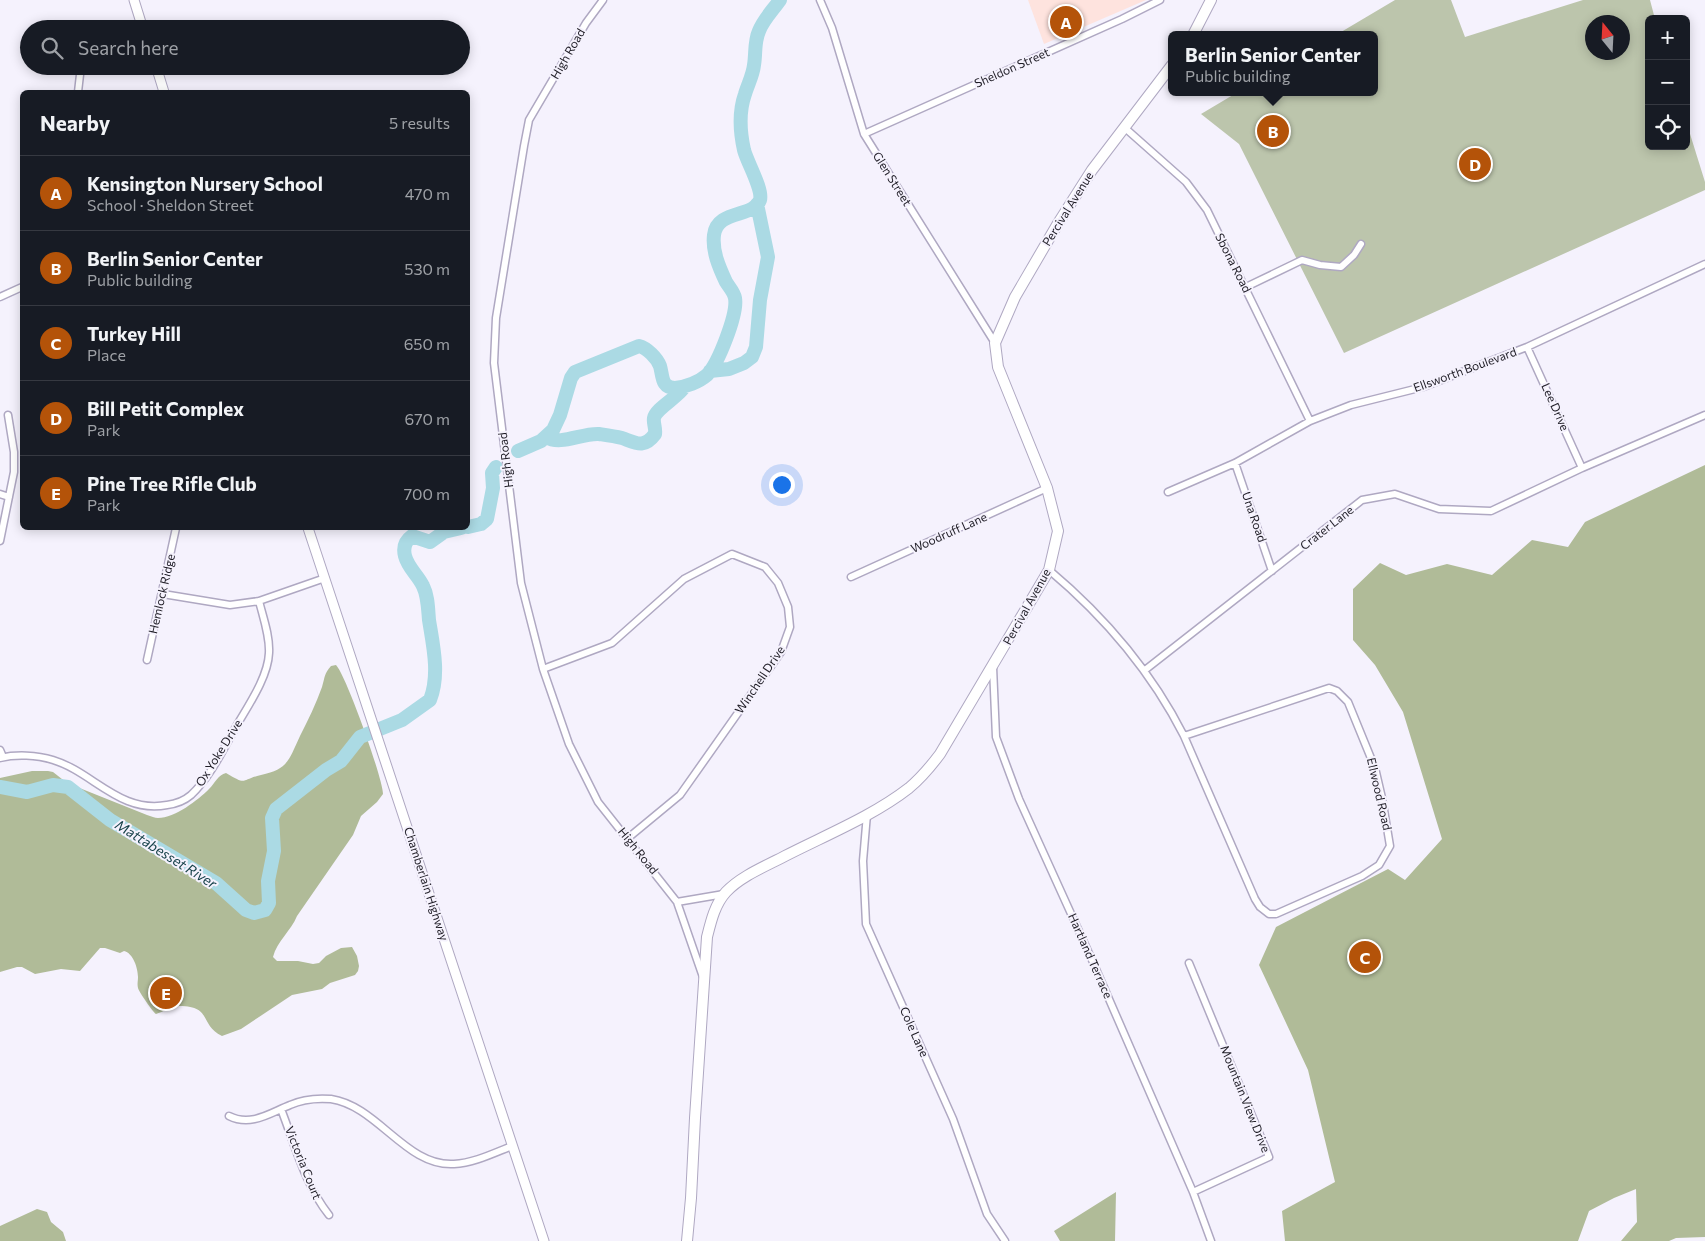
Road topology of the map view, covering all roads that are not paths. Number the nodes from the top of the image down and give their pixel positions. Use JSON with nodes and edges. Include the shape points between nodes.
{"nodes":[{"id":1,"x":134,"y":0,"type":"edge"},
{"id":2,"x":603,"y":0,"type":"edge"},
{"id":3,"x":820,"y":0,"type":"edge"},
{"id":4,"x":1160,"y":0,"type":"edge"},
{"id":5,"x":1211,"y":0,"type":"edge"},
{"id":6,"x":140,"y":20,"type":"edge"},
{"id":7,"x":1195,"y":31,"type":"edge"},
{"id":8,"x":1168,"y":70,"type":"edge"},
{"id":9,"x":80,"y":75,"type":"edge"},
{"id":10,"x":159,"y":75,"type":"edge"},
{"id":11,"x":78,"y":90,"type":"edge"},
{"id":12,"x":163,"y":90,"type":"edge"},
{"id":13,"x":1125,"y":128,"type":"junction"},
{"id":14,"x":864,"y":134,"type":"junction"},
{"id":15,"x":1361,"y":244,"type":"dead end"},
{"id":16,"x":1705,"y":264,"type":"edge"},
{"id":17,"x":1246,"y":287,"type":"junction"},
{"id":18,"x":20,"y":288,"type":"edge"},
{"id":19,"x":0,"y":297,"type":"edge"},
{"id":20,"x":995,"y":343,"type":"junction"},
{"id":21,"x":1527,"y":346,"type":"junction"},
{"id":22,"x":8,"y":415,"type":"dead end"},
{"id":23,"x":1705,"y":415,"type":"edge"},
{"id":24,"x":1310,"y":421,"type":"junction"},
{"id":25,"x":1235,"y":463,"type":"junction"},
{"id":26,"x":1582,"y":468,"type":"junction"},
{"id":27,"x":1047,"y":488,"type":"junction"},
{"id":28,"x":1168,"y":492,"type":"dead end"},
{"id":29,"x":0,"y":494,"type":"edge"},
{"id":30,"x":9,"y":497,"type":"junction"},
{"id":31,"x":176,"y":530,"type":"edge"},
{"id":32,"x":309,"y":530,"type":"edge"},
{"id":33,"x":0,"y":541,"type":"edge"},
{"id":34,"x":1049,"y":570,"type":"junction"},
{"id":35,"x":1272,"y":570,"type":"junction"},
{"id":36,"x":851,"y":577,"type":"dead end"},
{"id":37,"x":324,"y":578,"type":"junction"},
{"id":38,"x":162,"y":594,"type":"junction"},
{"id":39,"x":259,"y":601,"type":"junction"},
{"id":40,"x":147,"y":660,"type":"dead end"},
{"id":41,"x":993,"y":667,"type":"junction"},
{"id":42,"x":543,"y":669,"type":"junction"},
{"id":43,"x":1145,"y":670,"type":"junction"},
{"id":44,"x":1184,"y":736,"type":"junction"},
{"id":45,"x":0,"y":750,"type":"edge"},
{"id":46,"x":1,"y":758,"type":"edge"},
{"id":47,"x":867,"y":814,"type":"junction"},
{"id":48,"x":628,"y":838,"type":"junction"},
{"id":49,"x":725,"y":894,"type":"junction"},
{"id":50,"x":677,"y":902,"type":"junction"},
{"id":51,"x":1189,"y":963,"type":"dead end"},
{"id":52,"x":704,"y":983,"type":"junction"},
{"id":53,"x":281,"y":1109,"type":"junction"},
{"id":54,"x":229,"y":1116,"type":"dead end"},
{"id":55,"x":512,"y":1146,"type":"junction"},
{"id":56,"x":1193,"y":1192,"type":"junction"},
{"id":57,"x":328,"y":1215,"type":"dead end"},
{"id":58,"x":544,"y":1241,"type":"edge"},
{"id":59,"x":687,"y":1241,"type":"edge"},
{"id":60,"x":1005,"y":1241,"type":"edge"},
{"id":61,"x":1211,"y":1241,"type":"edge"}],
"edges":[{"from":1,"to":6,"type":"main road"},
{"from":2,"to":42,"type":"street","name":"High Road","via":[[586,22],[529,120],[494,334],[494,363],[521,583]]},
{"from":3,"to":14,"type":"street","name":"Glen Street","via":[[832,28]]},
{"from":4,"to":14,"type":"street","name":"Sheldon Street"},
{"from":5,"to":7,"type":"main road"},
{"from":8,"to":13,"type":"main road","name":"Percival Avenue"},
{"from":9,"to":11,"type":"street"},
{"from":10,"to":12,"type":"main road"},
{"from":13,"to":17,"type":"street","name":"Sbona Road","via":[[1186,182],[1206,210]]},
{"from":13,"to":20,"type":"main road","name":"Percival Avenue","via":[[1092,170],[1057,225],[1015,297]]},
{"from":14,"to":20,"type":"street","name":"Glen Street"},
{"from":15,"to":17,"type":"street","via":[[1354,256],[1341,267],[1302,260]]},
{"from":16,"to":21,"type":"street","name":"Ellsworth Boulevard"},
{"from":17,"to":24,"type":"street","name":"Sbona Road"},
{"from":18,"to":19,"type":"street"},
{"from":20,"to":27,"type":"main road","name":"Percival Avenue","via":[[998,367]]},
{"from":21,"to":24,"type":"street","name":"Ellsworth Boulevard","via":[[1423,387],[1351,405]]},
{"from":21,"to":26,"type":"street","name":"Lee Drive"},
{"from":22,"to":30,"type":"street","via":[[14,452]]},
{"from":23,"to":26,"type":"street","name":"Crater Lane"},
{"from":24,"to":25,"type":"street","name":"Ellsworth Boulevard"},
{"from":25,"to":28,"type":"street","name":"Ellsworth Boulevard"},
{"from":25,"to":35,"type":"street","name":"Una Road"},
{"from":26,"to":35,"type":"street","name":"Crater Lane","via":[[1491,511],[1439,509],[1395,494],[1362,500]]},
{"from":27,"to":34,"type":"main road","name":"Percival Avenue","via":[[1058,531]]},
{"from":27,"to":36,"type":"street","name":"Woodruff Lane"},
{"from":29,"to":30,"type":"street"},
{"from":30,"to":33,"type":"street"},
{"from":31,"to":38,"type":"street","name":"Hemlock Ridge"},
{"from":32,"to":37,"type":"main road","name":"Chamberlain Highway"},
{"from":34,"to":41,"type":"main road","name":"Percival Avenue"},
{"from":34,"to":43,"type":"street","name":"Ellwood Road","via":[[1068,585]]},
{"from":35,"to":43,"type":"street","name":"Crater Lane"},
{"from":37,"to":39,"type":"street"},
{"from":37,"to":55,"type":"main road","name":"Chamberlain Highway"},
{"from":38,"to":39,"type":"street","via":[[230,605]]},
{"from":38,"to":40,"type":"street","name":"Hemlock Ridge"},
{"from":39,"to":46,"type":"street","name":"Ox Yoke Drive","via":[[270,653],[260,684],[215,763],[189,797],[176,804],[138,806],[54,760],[22,756]]},
{"from":41,"to":47,"type":"main road","name":"Percival Avenue","via":[[926,772]]},
{"from":41,"to":56,"type":"street","name":"Hartland Terrace","via":[[996,737],[1018,799]]},
{"from":42,"to":48,"type":"street","name":"High Road","via":[[569,744],[593,794]]},
{"from":42,"to":48,"type":"street","name":"Winchell Drive","via":[[612,642],[684,579],[732,554],[765,567],[778,583],[788,607],[790,627],[781,652],[680,795]]},
{"from":43,"to":44,"type":"street","name":"Ellwood Road"},
{"from":44,"to":44,"type":"street","name":"Ellwood Road","via":[[1255,900],[1268,914],[1276,914],[1362,876],[1379,865],[1390,846],[1375,768],[1348,702],[1338,691],[1321,690]]},
{"from":45,"to":46,"type":"street"},
{"from":47,"to":49,"type":"main road","name":"Percival Avenue","via":[[765,866],[732,886]]},
{"from":47,"to":60,"type":"street","name":"Cole Lane","via":[[863,861],[866,924],[953,1118],[987,1214]]},
{"from":48,"to":50,"type":"street","name":"High Road"},
{"from":49,"to":50,"type":"street"},
{"from":49,"to":52,"type":"main road","name":"Percival Avenue","via":[[711,920]]},
{"from":50,"to":52,"type":"street","name":"High Road"},
{"from":51,"to":56,"type":"street","name":"Mountain View Drive","via":[[1269,1157]]},
{"from":52,"to":59,"type":"main road","name":"High Road"},
{"from":53,"to":54,"type":"street","via":[[252,1121]]},
{"from":53,"to":55,"type":"street","via":[[305,1100],[342,1102],[365,1113],[426,1159],[445,1165],[466,1163]]},
{"from":53,"to":57,"type":"street","name":"Victoria Court","via":[[312,1190]]},
{"from":55,"to":58,"type":"main road","name":"Chamberlain Highway"},
{"from":56,"to":61,"type":"street","name":"Hartland Terrace"}]}
